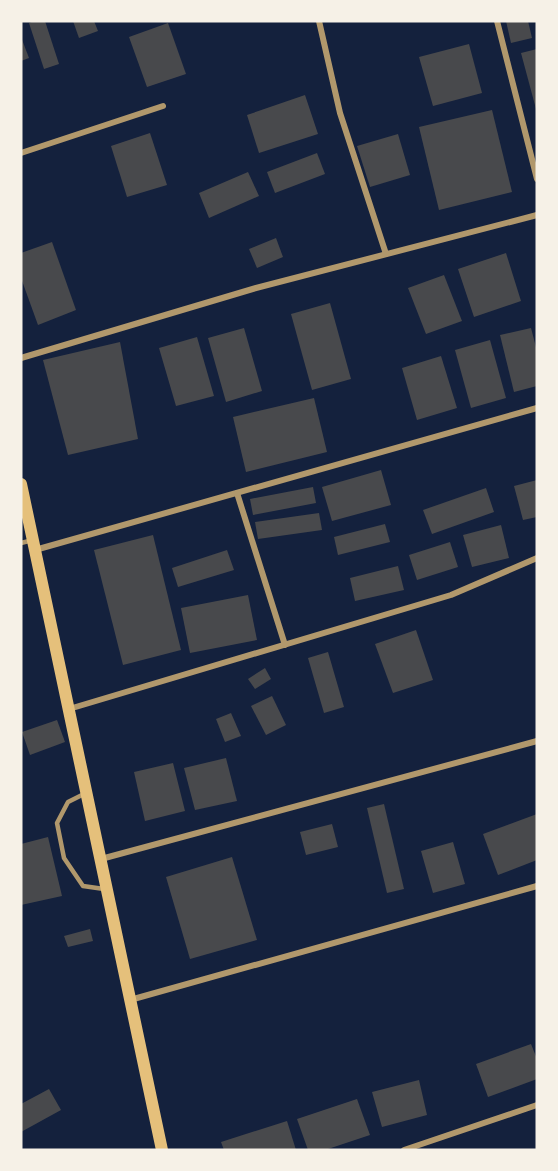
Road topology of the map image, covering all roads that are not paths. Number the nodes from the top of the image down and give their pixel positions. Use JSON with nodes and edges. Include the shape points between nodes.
{"nodes":[{"id":1,"x":319,"y":21,"type":"edge"},
{"id":2,"x":497,"y":21,"type":"edge"},
{"id":3,"x":163,"y":106,"type":"dead end"},
{"id":4,"x":21,"y":153,"type":"edge"},
{"id":5,"x":537,"y":179,"type":"edge"},
{"id":6,"x":537,"y":215,"type":"edge"},
{"id":7,"x":386,"y":254,"type":"junction"},
{"id":8,"x":21,"y":358,"type":"edge"},
{"id":9,"x":537,"y":408,"type":"edge"},
{"id":10,"x":21,"y":484,"type":"edge"},
{"id":11,"x":237,"y":493,"type":"junction"},
{"id":12,"x":30,"y":544,"type":"edge"},
{"id":13,"x":537,"y":558,"type":"edge"},
{"id":14,"x":285,"y":645,"type":"junction"},
{"id":15,"x":69,"y":709,"type":"junction"},
{"id":16,"x":537,"y":741,"type":"edge"},
{"id":17,"x":86,"y":793,"type":"junction"},
{"id":18,"x":100,"y":859,"type":"junction"},
{"id":19,"x":537,"y":886,"type":"edge"},
{"id":20,"x":106,"y":890,"type":"junction"},
{"id":21,"x":130,"y":1000,"type":"junction"},
{"id":22,"x":537,"y":1105,"type":"edge"},
{"id":23,"x":162,"y":1150,"type":"edge"},
{"id":24,"x":404,"y":1150,"type":"edge"}],
"edges":[{"from":1,"to":7,"type":"street","via":[[340,113]]},
{"from":2,"to":5,"type":"street"},
{"from":3,"to":4,"type":"street"},
{"from":6,"to":7,"type":"street"},
{"from":7,"to":8,"type":"street"},
{"from":9,"to":11,"type":"street"},
{"from":10,"to":12,"type":"main road"},
{"from":11,"to":12,"type":"street"},
{"from":11,"to":14,"type":"street"},
{"from":12,"to":15,"type":"main road"},
{"from":13,"to":14,"type":"street","via":[[451,595]]},
{"from":14,"to":15,"type":"street"},
{"from":15,"to":17,"type":"main road"},
{"from":16,"to":18,"type":"street"},
{"from":17,"to":18,"type":"main road"},
{"from":17,"to":20,"type":"lane","via":[[68,802],[57,823],[63,858],[83,886]]},
{"from":18,"to":20,"type":"main road"},
{"from":19,"to":21,"type":"street"},
{"from":20,"to":21,"type":"main road"},
{"from":21,"to":23,"type":"main road"},
{"from":22,"to":24,"type":"street"}]}
